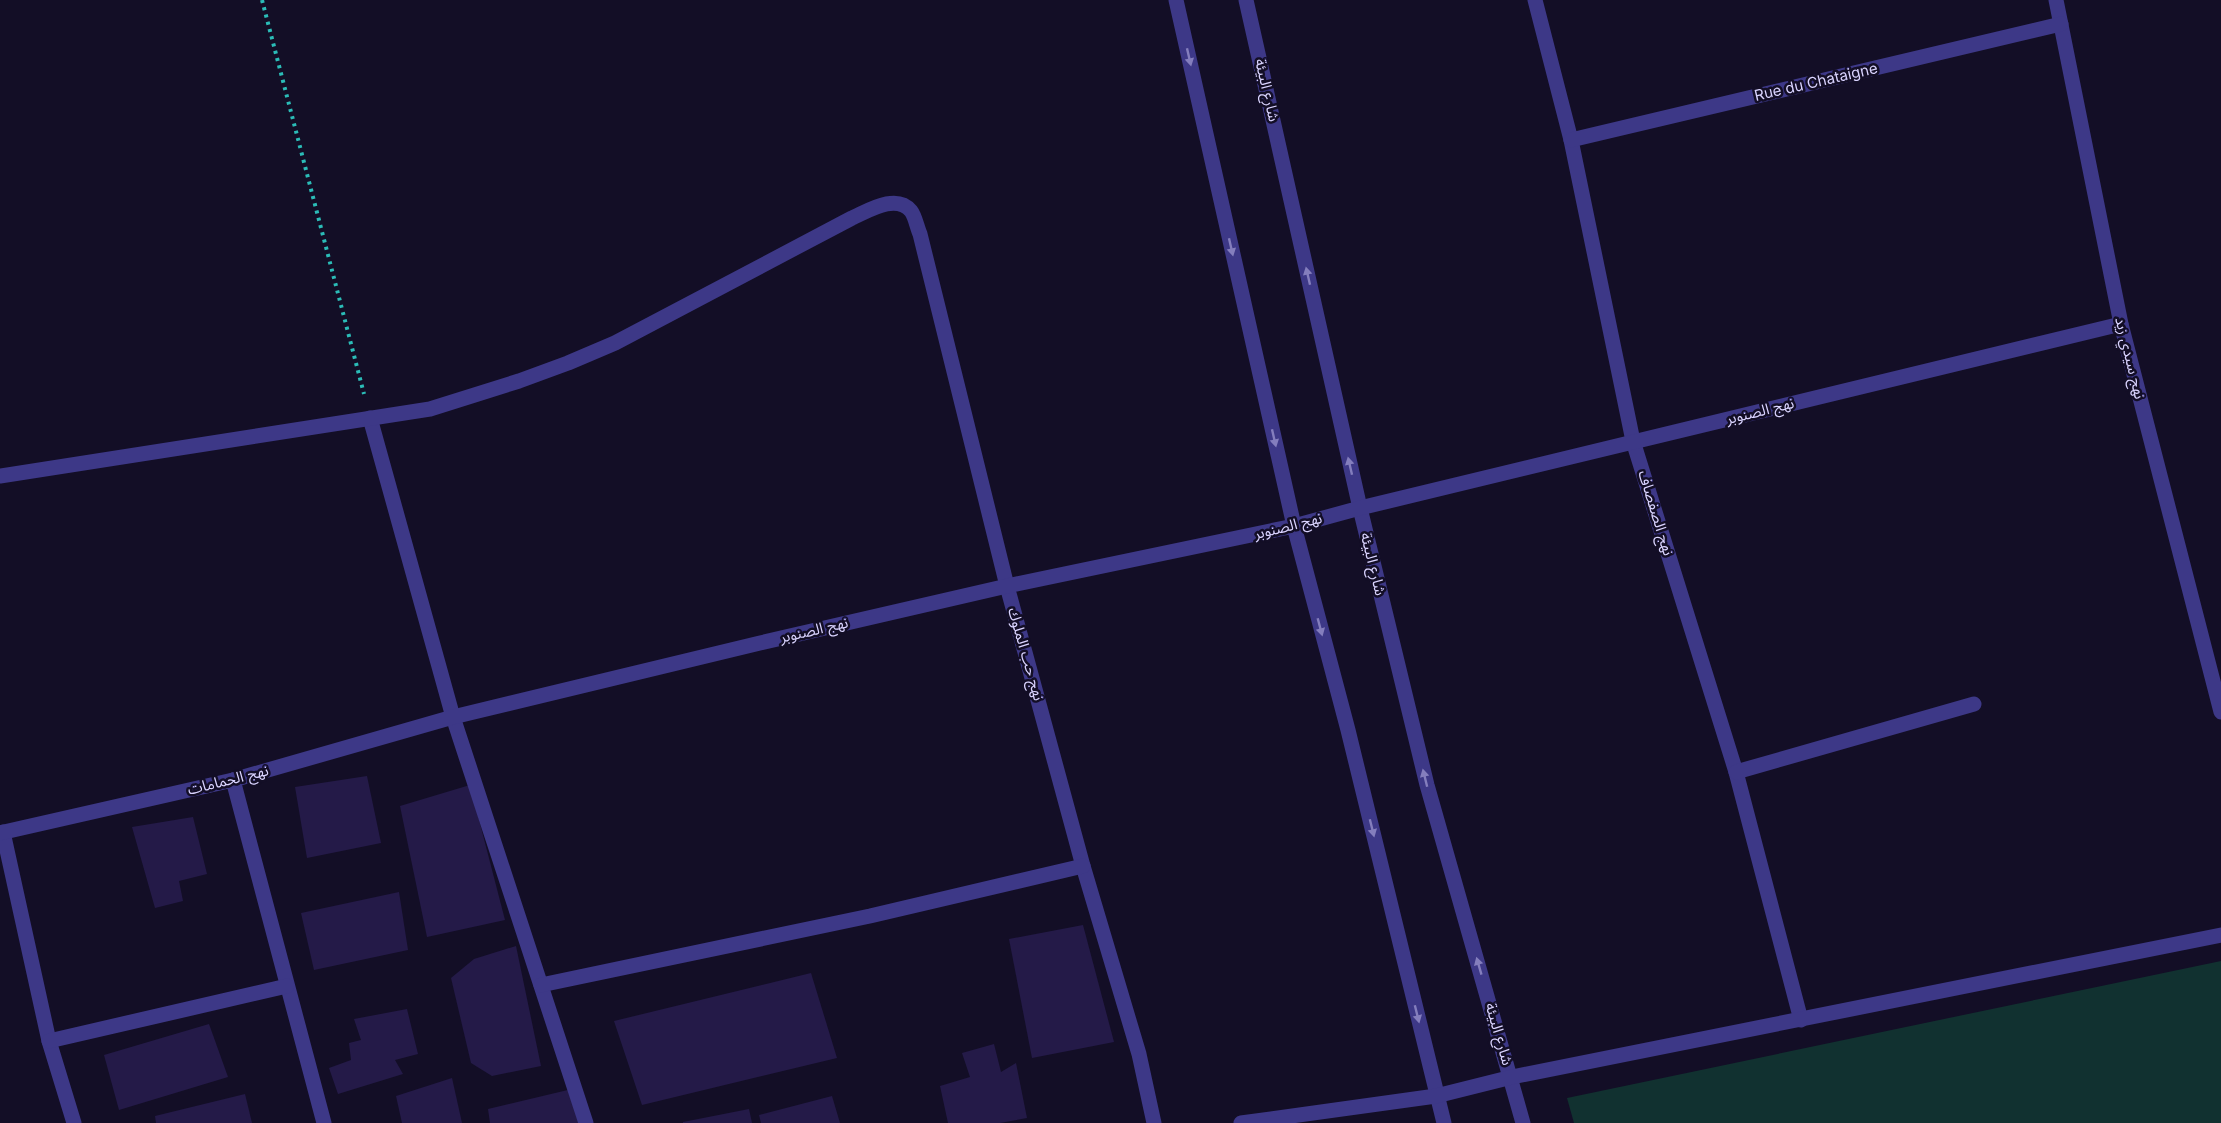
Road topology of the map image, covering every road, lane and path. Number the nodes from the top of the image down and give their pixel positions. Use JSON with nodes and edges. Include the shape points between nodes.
{"nodes":[{"id":1,"x":262,"y":0,"type":"edge"},
{"id":2,"x":1176,"y":0,"type":"edge"},
{"id":3,"x":1246,"y":0,"type":"edge"},
{"id":4,"x":1535,"y":0,"type":"edge"},
{"id":5,"x":2056,"y":0,"type":"edge"},
{"id":6,"x":2061,"y":24,"type":"junction"},
{"id":7,"x":1571,"y":140,"type":"junction"},
{"id":8,"x":2121,"y":324,"type":"junction"},
{"id":9,"x":370,"y":418,"type":"junction"},
{"id":10,"x":1633,"y":441,"type":"junction"},
{"id":11,"x":0,"y":476,"type":"edge"},
{"id":12,"x":1360,"y":508,"type":"junction"},
{"id":13,"x":1294,"y":526,"type":"junction"},
{"id":14,"x":1007,"y":586,"type":"junction"},
{"id":15,"x":1974,"y":704,"type":"dead end"},
{"id":16,"x":2221,"y":712,"type":"edge"},
{"id":17,"x":453,"y":717,"type":"junction"},
{"id":18,"x":1736,"y":772,"type":"junction"},
{"id":19,"x":233,"y":780,"type":"junction"},
{"id":20,"x":1,"y":832,"type":"edge"},
{"id":21,"x":1083,"y":866,"type":"junction"},
{"id":22,"x":2221,"y":935,"type":"edge"},
{"id":23,"x":541,"y":985,"type":"junction"},
{"id":24,"x":287,"y":986,"type":"junction"},
{"id":25,"x":1801,"y":1020,"type":"junction"},
{"id":26,"x":48,"y":1041,"type":"junction"},
{"id":27,"x":1512,"y":1077,"type":"junction"},
{"id":28,"x":1436,"y":1096,"type":"junction"},
{"id":29,"x":74,"y":1123,"type":"edge"},
{"id":30,"x":324,"y":1123,"type":"edge"},
{"id":31,"x":586,"y":1123,"type":"edge"},
{"id":32,"x":1154,"y":1123,"type":"edge"},
{"id":33,"x":1241,"y":1123,"type":"edge"},
{"id":34,"x":1444,"y":1123,"type":"edge"},
{"id":35,"x":1523,"y":1123,"type":"edge"}],
"edges":[{"from":1,"to":9,"type":"path"},
{"from":2,"to":13,"type":"street","one_way":true},
{"from":12,"to":3,"type":"street","name":"شارع البيئة","one_way":true},
{"from":4,"to":7,"type":"street","name":"نهج الصفصاف"},
{"from":5,"to":6,"type":"street","name":"نهج سيدي زيد"},
{"from":6,"to":7,"type":"street","name":"Rue du Chataigne"},
{"from":6,"to":8,"type":"street","name":"نهج سيدي زيد"},
{"from":7,"to":10,"type":"street","name":"نهج الصفصاف"},
{"from":8,"to":10,"type":"street","name":"نهج الصنوبر"},
{"from":8,"to":16,"type":"street","name":"نهج سيدي زيد"},
{"from":9,"to":11,"type":"street"},
{"from":9,"to":14,"type":"street","name":"نهج حب الملوك","via":[[430,409],[568,363],[615,343],[852,218],[884,204],[899,204],[911,211],[920,234]]},
{"from":9,"to":17,"type":"street"},
{"from":10,"to":12,"type":"street","name":"نهج الصنوبر"},
{"from":10,"to":18,"type":"street","name":"نهج الصفصاف"},
{"from":12,"to":13,"type":"street","name":"نهج الصنوبر"},
{"from":27,"to":12,"type":"street","name":"شارع البيئة","one_way":true,"via":[[1427,785]]},
{"from":13,"to":14,"type":"street","name":"نهج الصنوبر"},
{"from":13,"to":28,"type":"street","one_way":true,"via":[[1348,730]]},
{"from":14,"to":17,"type":"street","name":"نهج الصنوبر"},
{"from":14,"to":21,"type":"street","name":"نهج حب الملوك"},
{"from":15,"to":18,"type":"street"},
{"from":17,"to":19,"type":"street","name":"نهج الحمامات"},
{"from":17,"to":23,"type":"street"},
{"from":18,"to":25,"type":"street","name":"نهج الصفصاف"},
{"from":19,"to":20,"type":"street","name":"نهج الحمامات"},
{"from":19,"to":24,"type":"street"},
{"from":20,"to":26,"type":"street"},
{"from":21,"to":23,"type":"street","via":[[870,916]]},
{"from":21,"to":32,"type":"street","name":"نهج حب الملوك","via":[[1139,1054]]},
{"from":22,"to":25,"type":"street"},
{"from":23,"to":31,"type":"street"},
{"from":24,"to":26,"type":"street"},
{"from":24,"to":30,"type":"street"},
{"from":25,"to":27,"type":"street"},
{"from":26,"to":29,"type":"street"},
{"from":27,"to":28,"type":"street"},
{"from":27,"to":35,"type":"street","name":"شارع البيئة"},
{"from":28,"to":33,"type":"street"},
{"from":28,"to":34,"type":"street"}]}
